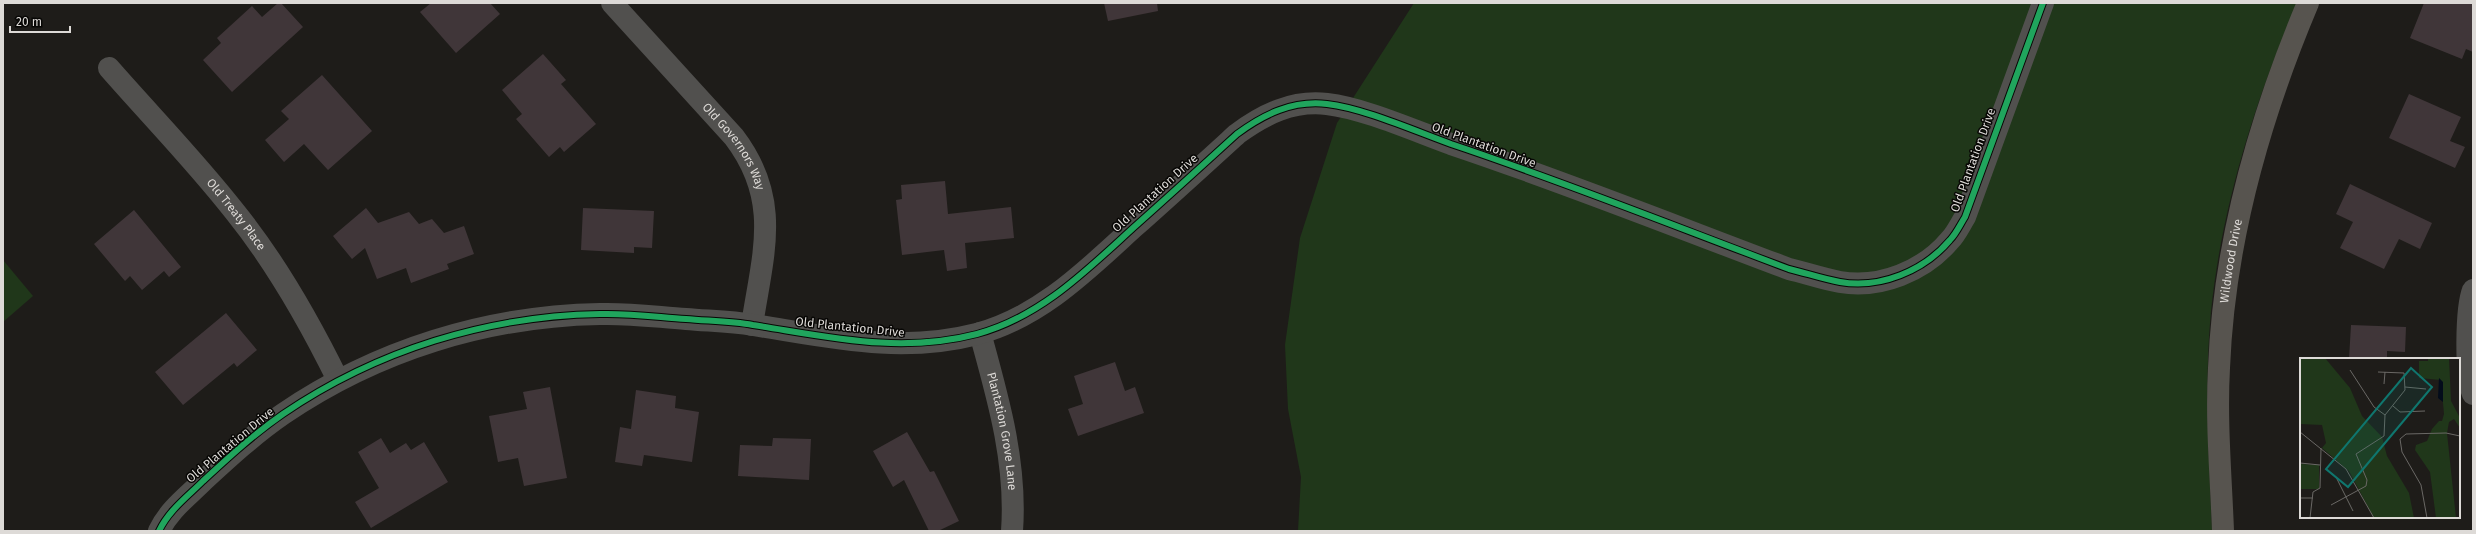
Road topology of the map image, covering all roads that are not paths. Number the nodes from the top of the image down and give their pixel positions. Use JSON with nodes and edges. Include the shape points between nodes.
{"nodes":[{"id":1,"x":612,"y":3,"type":"edge"},
{"id":2,"x":2043,"y":3,"type":"edge"},
{"id":3,"x":2308,"y":3,"type":"edge"},
{"id":4,"x":109,"y":68,"type":"dead end"},
{"id":5,"x":2473,"y":290,"type":"edge"},
{"id":6,"x":752,"y":325,"type":"junction"},
{"id":7,"x":980,"y":333,"type":"junction"},
{"id":8,"x":338,"y":380,"type":"junction"},
{"id":9,"x":2473,"y":394,"type":"edge"},
{"id":10,"x":159,"y":531,"type":"edge"},
{"id":11,"x":1012,"y":531,"type":"edge"},
{"id":12,"x":2223,"y":531,"type":"edge"}],
"edges":[{"from":1,"to":6,"type":"street","name":"Old Governors Way","via":[[734,137],[757,174],[764,195],[766,217]]},
{"from":2,"to":7,"type":"street","name":"Old Plantation Drive","via":[[1965,217],[1939,252],[1925,263],[1903,274],[1880,281],[1856,283],[1840,282],[1789,269],[1469,150],[1350,109],[1327,104],[1302,104],[1279,109],[1257,119],[1090,268],[1052,298],[1002,325]]},
{"from":3,"to":12,"type":"street","name":"Wildwood Drive","via":[[2267,110],[2246,182],[2231,250],[2218,369]]},
{"from":4,"to":8,"type":"street","name":"Old Treaty Place","via":[[237,213],[294,297]]},
{"from":5,"to":9,"type":"street","via":[[2468,342],[2469,385]]},
{"from":6,"to":7,"type":"street","name":"Old Plantation Drive","via":[[846,341],[910,345],[948,341]]},
{"from":6,"to":8,"type":"street","name":"Old Plantation Drive","via":[[628,314],[544,317],[488,326],[433,341],[386,358]]},
{"from":7,"to":11,"type":"street","name":"Plantation Grove Lane","via":[[1003,421],[1011,466]]},
{"from":8,"to":10,"type":"street","name":"Old Plantation Drive","via":[[271,423],[237,450],[171,511]]}]}
